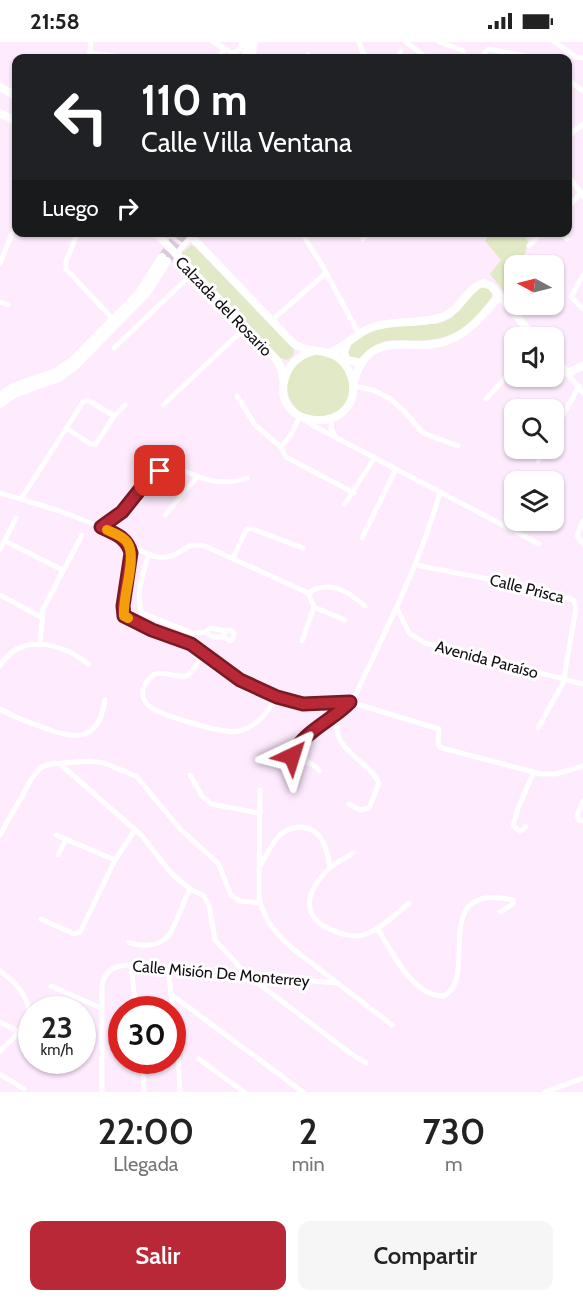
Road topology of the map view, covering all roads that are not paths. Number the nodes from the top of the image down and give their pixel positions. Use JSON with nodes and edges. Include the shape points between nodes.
{"nodes":[{"id":1,"x":213,"y":42,"type":"edge"},
{"id":2,"x":242,"y":42,"type":"edge"},
{"id":3,"x":406,"y":42,"type":"edge"},
{"id":4,"x":439,"y":42,"type":"edge"},
{"id":5,"x":554,"y":42,"type":"edge"},
{"id":6,"x":224,"y":49,"type":"junction"},
{"id":7,"x":464,"y":51,"type":"dead end"},
{"id":8,"x":233,"y":53,"type":"junction"},
{"id":9,"x":221,"y":54,"type":"edge"},
{"id":10,"x":238,"y":54,"type":"edge"},
{"id":11,"x":422,"y":54,"type":"edge"},
{"id":12,"x":484,"y":54,"type":"edge"},
{"id":13,"x":515,"y":54,"type":"edge"},
{"id":14,"x":583,"y":58,"type":"edge"},
{"id":15,"x":572,"y":180,"type":"edge"},
{"id":16,"x":582,"y":193,"type":"edge"},
{"id":17,"x":12,"y":234,"type":"edge"},
{"id":18,"x":76,"y":237,"type":"edge"},
{"id":19,"x":159,"y":237,"type":"edge"},
{"id":20,"x":189,"y":237,"type":"edge"},
{"id":21,"x":194,"y":237,"type":"edge"},
{"id":22,"x":304,"y":237,"type":"edge"},
{"id":23,"x":537,"y":237,"type":"edge"},
{"id":24,"x":529,"y":246,"type":"dead end"},
{"id":25,"x":175,"y":255,"type":"junction"},
{"id":26,"x":0,"y":263,"type":"edge"},
{"id":27,"x":193,"y":273,"type":"junction"},
{"id":28,"x":326,"y":273,"type":"junction"},
{"id":29,"x":583,"y":275,"type":"edge"},
{"id":30,"x":499,"y":296,"type":"junction"},
{"id":31,"x":0,"y":302,"type":"edge"},
{"id":32,"x":8,"y":305,"type":"dead end"},
{"id":33,"x":583,"y":309,"type":"edge"},
{"id":34,"x":109,"y":315,"type":"dead end"},
{"id":35,"x":271,"y":321,"type":"junction"},
{"id":36,"x":525,"y":327,"type":"edge"},
{"id":37,"x":245,"y":328,"type":"junction"},
{"id":38,"x":359,"y":334,"type":"junction"},
{"id":39,"x":294,"y":344,"type":"junction"},
{"id":40,"x":347,"y":344,"type":"junction"},
{"id":41,"x":114,"y":348,"type":"dead end"},
{"id":42,"x":314,"y":351,"type":"junction"},
{"id":43,"x":330,"y":353,"type":"junction"},
{"id":44,"x":276,"y":359,"type":"junction"},
{"id":45,"x":362,"y":363,"type":"junction"},
{"id":46,"x":583,"y":366,"type":"edge"},
{"id":47,"x":564,"y":370,"type":"edge"},
{"id":48,"x":567,"y":373,"type":"junction"},
{"id":49,"x":504,"y":379,"type":"edge"},
{"id":50,"x":283,"y":384,"type":"junction"},
{"id":51,"x":353,"y":384,"type":"junction"},
{"id":52,"x":579,"y":386,"type":"junction"},
{"id":53,"x":583,"y":393,"type":"edge"},
{"id":54,"x":0,"y":396,"type":"edge"},
{"id":55,"x":237,"y":396,"type":"dead end"},
{"id":56,"x":486,"y":399,"type":"dead end"},
{"id":57,"x":0,"y":404,"type":"edge"},
{"id":58,"x":125,"y":405,"type":"dead end"},
{"id":59,"x":164,"y":405,"type":"dead end"},
{"id":60,"x":564,"y":414,"type":"edge"},
{"id":61,"x":114,"y":416,"type":"junction"},
{"id":62,"x":301,"y":417,"type":"junction"},
{"id":63,"x":332,"y":418,"type":"junction"},
{"id":64,"x":66,"y":428,"type":"junction"},
{"id":65,"x":337,"y":438,"type":"junction"},
{"id":66,"x":458,"y":446,"type":"dead end"},
{"id":67,"x":281,"y":447,"type":"junction"},
{"id":68,"x":375,"y":458,"type":"junction"},
{"id":69,"x":396,"y":469,"type":"junction"},
{"id":70,"x":197,"y":477,"type":"junction"},
{"id":71,"x":247,"y":478,"type":"dead end"},
{"id":72,"x":440,"y":492,"type":"junction"},
{"id":73,"x":0,"y":493,"type":"edge"},
{"id":74,"x":354,"y":493,"type":"junction"},
{"id":75,"x":21,"y":499,"type":"junction"},
{"id":76,"x":345,"y":504,"type":"dead end"},
{"id":77,"x":165,"y":515,"type":"dead end"},
{"id":78,"x":16,"y":518,"type":"dead end"},
{"id":79,"x":583,"y":521,"type":"edge"},
{"id":80,"x":101,"y":527,"type":"junction"},
{"id":81,"x":82,"y":535,"type":"dead end"},
{"id":82,"x":362,"y":538,"type":"dead end"},
{"id":83,"x":5,"y":541,"type":"junction"},
{"id":84,"x":539,"y":544,"type":"dead end"},
{"id":85,"x":583,"y":544,"type":"edge"},
{"id":86,"x":129,"y":546,"type":"junction"},
{"id":87,"x":303,"y":548,"type":"dead end"},
{"id":88,"x":0,"y":550,"type":"edge"},
{"id":89,"x":149,"y":554,"type":"junction"},
{"id":90,"x":233,"y":558,"type":"junction"},
{"id":91,"x":416,"y":565,"type":"junction"},
{"id":92,"x":63,"y":570,"type":"junction"},
{"id":93,"x":308,"y":593,"type":"junction"},
{"id":94,"x":0,"y":595,"type":"edge"},
{"id":95,"x":365,"y":606,"type":"dead end"},
{"id":96,"x":314,"y":607,"type":"junction"},
{"id":97,"x":397,"y":608,"type":"junction"},
{"id":98,"x":41,"y":617,"type":"junction"},
{"id":99,"x":345,"y":620,"type":"dead end"},
{"id":100,"x":224,"y":634,"type":"dead end"},
{"id":101,"x":302,"y":641,"type":"dead end"},
{"id":102,"x":40,"y":644,"type":"junction"},
{"id":103,"x":201,"y":651,"type":"junction"},
{"id":104,"x":88,"y":664,"type":"dead end"},
{"id":105,"x":0,"y":666,"type":"edge"},
{"id":106,"x":563,"y":680,"type":"junction"},
{"id":107,"x":583,"y":684,"type":"edge"},
{"id":108,"x":355,"y":696,"type":"dead end"},
{"id":109,"x":277,"y":697,"type":"junction"},
{"id":110,"x":105,"y":700,"type":"dead end"},
{"id":111,"x":351,"y":702,"type":"junction"},
{"id":112,"x":0,"y":709,"type":"edge"},
{"id":113,"x":342,"y":711,"type":"junction"},
{"id":114,"x":538,"y":728,"type":"dead end"},
{"id":115,"x":297,"y":748,"type":"junction"},
{"id":116,"x":292,"y":756,"type":"junction"},
{"id":117,"x":309,"y":763,"type":"junction"},
{"id":118,"x":60,"y":764,"type":"junction"},
{"id":119,"x":583,"y":766,"type":"edge"},
{"id":120,"x":283,"y":767,"type":"dead end"},
{"id":121,"x":320,"y":771,"type":"dead end"},
{"id":122,"x":534,"y":772,"type":"junction"},
{"id":123,"x":190,"y":775,"type":"dead end"},
{"id":124,"x":260,"y":790,"type":"dead end"},
{"id":125,"x":583,"y":801,"type":"edge"},
{"id":126,"x":349,"y":804,"type":"dead end"},
{"id":127,"x":259,"y":813,"type":"junction"},
{"id":128,"x":583,"y":821,"type":"edge"},
{"id":129,"x":526,"y":827,"type":"dead end"},
{"id":130,"x":135,"y":830,"type":"junction"},
{"id":131,"x":0,"y":833,"type":"edge"},
{"id":132,"x":56,"y":835,"type":"dead end"},
{"id":133,"x":66,"y":839,"type":"junction"},
{"id":134,"x":353,"y":853,"type":"dead end"},
{"id":135,"x":58,"y":855,"type":"dead end"},
{"id":136,"x":115,"y":860,"type":"junction"},
{"id":137,"x":330,"y":867,"type":"junction"},
{"id":138,"x":259,"y":868,"type":"junction"},
{"id":139,"x":190,"y":889,"type":"junction"},
{"id":140,"x":260,"y":903,"type":"junction"},
{"id":141,"x":409,"y":903,"type":"dead end"},
{"id":142,"x":500,"y":912,"type":"dead end"},
{"id":143,"x":41,"y":919,"type":"dead end"},
{"id":144,"x":377,"y":928,"type":"junction"},
{"id":145,"x":128,"y":942,"type":"dead end"},
{"id":146,"x":131,"y":965,"type":"junction"},
{"id":147,"x":168,"y":969,"type":"junction"},
{"id":148,"x":0,"y":971,"type":"edge"},
{"id":149,"x":246,"y":974,"type":"junction"},
{"id":150,"x":336,"y":983,"type":"junction"},
{"id":151,"x":51,"y":986,"type":"dead end"},
{"id":152,"x":172,"y":995,"type":"junction"},
{"id":153,"x":23,"y":996,"type":"edge"},
{"id":154,"x":134,"y":996,"type":"edge"},
{"id":155,"x":101,"y":1008,"type":"junction"},
{"id":156,"x":0,"y":1022,"type":"edge"},
{"id":157,"x":392,"y":1025,"type":"dead end"},
{"id":158,"x":18,"y":1031,"type":"edge"},
{"id":159,"x":18,"y":1033,"type":"edge"},
{"id":160,"x":0,"y":1051,"type":"edge"},
{"id":161,"x":200,"y":1059,"type":"dead end"},
{"id":162,"x":366,"y":1063,"type":"dead end"},
{"id":163,"x":0,"y":1074,"type":"edge"},
{"id":164,"x":143,"y":1074,"type":"edge"},
{"id":165,"x":583,"y":1078,"type":"edge"},
{"id":166,"x":24,"y":1089,"type":"dead end"},
{"id":167,"x":102,"y":1092,"type":"edge"},
{"id":168,"x":144,"y":1092,"type":"edge"},
{"id":169,"x":180,"y":1092,"type":"edge"},
{"id":170,"x":244,"y":1092,"type":"edge"},
{"id":171,"x":303,"y":1092,"type":"edge"},
{"id":172,"x":545,"y":1092,"type":"edge"}],
"edges":[{"from":1,"to":6,"type":"street"},
{"from":2,"to":8,"type":"street"},
{"from":3,"to":11,"type":"street"},
{"from":4,"to":7,"type":"street"},
{"from":5,"to":14,"type":"street"},
{"from":6,"to":8,"type":"street"},
{"from":6,"to":9,"type":"street"},
{"from":8,"to":10,"type":"street"},
{"from":12,"to":13,"type":"street","via":[[489,49]]},
{"from":15,"to":16,"type":"street"},
{"from":17,"to":26,"type":"street"},
{"from":18,"to":34,"type":"street","via":[[66,268]]},
{"from":19,"to":25,"type":"street","name":"Calzada del Rosario"},
{"from":20,"to":25,"type":"street"},
{"from":21,"to":35,"type":"street","name":"Calzada del Rosario"},
{"from":22,"to":28,"type":"street"},
{"from":23,"to":24,"type":"street"},
{"from":25,"to":27,"type":"street","name":"Calzada del Rosario"},
{"from":27,"to":37,"type":"street","name":"Calzada del Rosario"},
{"from":27,"to":41,"type":"street"},
{"from":28,"to":35,"type":"street"},
{"from":28,"to":38,"type":"street"},
{"from":29,"to":33,"type":"street","via":[[571,297]]},
{"from":30,"to":36,"type":"street"},
{"from":30,"to":38,"type":"street","via":[[489,284],[483,283],[444,316],[381,324]]},
{"from":30,"to":45,"type":"street","via":[[476,324],[456,337],[433,344],[391,344]]},
{"from":31,"to":32,"type":"street"},
{"from":35,"to":39,"type":"street","name":"Calzada del Rosario"},
{"from":37,"to":44,"type":"street","name":"Calzada del Rosario"},
{"from":37,"to":59,"type":"street"},
{"from":38,"to":40,"type":"street"},
{"from":39,"to":42,"type":"street","name":"Calzada del Rosario"},
{"from":39,"to":44,"type":"street","via":[[292,360],[284,363]]},
{"from":40,"to":43,"type":"street"},
{"from":40,"to":45,"type":"street","via":[[347,360]]},
{"from":42,"to":43,"type":"street","name":"Calzada del Rosario"},
{"from":42,"to":50,"type":"street","name":"Calzada del Rosario","via":[[294,363]]},
{"from":43,"to":51,"type":"street","via":[[348,368]]},
{"from":44,"to":50,"type":"street","name":"Calzada del Rosario"},
{"from":45,"to":51,"type":"street"},
{"from":46,"to":48,"type":"street"},
{"from":47,"to":48,"type":"street"},
{"from":48,"to":52,"type":"street"},
{"from":49,"to":56,"type":"street"},
{"from":50,"to":62,"type":"street","name":"Calzada del Rosario","via":[[287,403]]},
{"from":51,"to":63,"type":"street","via":[[350,402]]},
{"from":51,"to":66,"type":"street","via":[[389,398],[423,433]]},
{"from":52,"to":53,"type":"street"},
{"from":52,"to":60,"type":"street"},
{"from":54,"to":57,"type":"street","via":[[13,387],[56,372],[73,360],[140,293],[165,259],[146,294],[75,366],[59,378],[16,393]]},
{"from":55,"to":67,"type":"street","via":[[255,425]]},
{"from":58,"to":61,"type":"street"},
{"from":61,"to":64,"type":"street","via":[[86,400]]},
{"from":61,"to":64,"type":"street","via":[[96,444]]},
{"from":62,"to":63,"type":"street","via":[[315,421]]},
{"from":62,"to":65,"type":"street"},
{"from":62,"to":67,"type":"street"},
{"from":63,"to":65,"type":"street","via":[[331,429]]},
{"from":64,"to":75,"type":"street"},
{"from":65,"to":68,"type":"street"},
{"from":67,"to":74,"type":"street","via":[[286,457]]},
{"from":68,"to":69,"type":"street"},
{"from":68,"to":74,"type":"street"},
{"from":69,"to":72,"type":"street"},
{"from":69,"to":82,"type":"street"},
{"from":70,"to":71,"type":"street","via":[[218,481]]},
{"from":70,"to":77,"type":"street"},
{"from":70,"to":80,"type":"street","via":[[177,469],[160,471],[150,477],[122,512]]},
{"from":72,"to":84,"type":"street"},
{"from":72,"to":91,"type":"street"},
{"from":73,"to":75,"type":"street"},
{"from":74,"to":76,"type":"street"},
{"from":75,"to":80,"type":"street"},
{"from":78,"to":83,"type":"street"},
{"from":79,"to":85,"type":"street","via":[[577,533]]},
{"from":80,"to":86,"type":"street","via":[[123,538]]},
{"from":81,"to":92,"type":"street"},
{"from":83,"to":88,"type":"street"},
{"from":83,"to":92,"type":"street"},
{"from":86,"to":89,"type":"street"},
{"from":86,"to":103,"type":"street","via":[[124,616]]},
{"from":87,"to":90,"type":"street","via":[[249,528]]},
{"from":89,"to":90,"type":"street","via":[[166,557],[188,545],[201,545]]},
{"from":89,"to":100,"type":"street","via":[[139,590],[142,613],[192,633],[211,628]]},
{"from":90,"to":93,"type":"street"},
{"from":91,"to":97,"type":"street"},
{"from":91,"to":106,"type":"street","name":"Calle Prisca","via":[[573,600],[576,608]]},
{"from":92,"to":98,"type":"street"},
{"from":93,"to":95,"type":"street","via":[[335,588]]},
{"from":93,"to":96,"type":"street"},
{"from":94,"to":98,"type":"street"},
{"from":96,"to":99,"type":"street"},
{"from":96,"to":101,"type":"street"},
{"from":97,"to":106,"type":"street","name":"Avenida Paraíso","via":[[409,633],[425,643]]},
{"from":97,"to":108,"type":"street"},
{"from":98,"to":102,"type":"street"},
{"from":102,"to":104,"type":"street","via":[[58,648]]},
{"from":102,"to":105,"type":"street","via":[[15,648]]},
{"from":103,"to":109,"type":"street","via":[[240,680]]},
{"from":103,"to":109,"type":"street","via":[[194,670],[187,676],[159,674],[150,678],[142,690],[147,704],[213,730],[236,732],[256,723]]},
{"from":106,"to":107,"type":"street","name":"Avenida Paraíso"},
{"from":106,"to":114,"type":"street","name":"Calle Prisca"},
{"from":109,"to":111,"type":"street","via":[[303,704]]},
{"from":110,"to":112,"type":"street","via":[[97,725],[76,736],[57,733]]},
{"from":111,"to":113,"type":"street"},
{"from":111,"to":122,"type":"street","via":[[439,729],[438,744],[442,748]]},
{"from":113,"to":115,"type":"street"},
{"from":113,"to":126,"type":"street","via":[[338,729],[343,745],[379,783],[369,808],[360,810]]},
{"from":115,"to":116,"type":"street"},
{"from":115,"to":117,"type":"street"},
{"from":116,"to":117,"type":"street","via":[[296,761]]},
{"from":116,"to":120,"type":"street"},
{"from":117,"to":121,"type":"street"},
{"from":118,"to":130,"type":"street"},
{"from":118,"to":131,"type":"street","via":[[45,765],[37,771]]},
{"from":118,"to":140,"type":"street","via":[[97,762],[136,776],[180,829],[218,863],[231,895],[240,901]]},
{"from":119,"to":122,"type":"street","via":[[556,774]]},
{"from":122,"to":129,"type":"street","via":[[513,826],[520,831]]},
{"from":123,"to":127,"type":"street","via":[[211,804]]},
{"from":124,"to":127,"type":"street"},
{"from":125,"to":128,"type":"street","via":[[577,816]]},
{"from":127,"to":138,"type":"street"},
{"from":130,"to":136,"type":"street"},
{"from":130,"to":139,"type":"street"},
{"from":132,"to":133,"type":"street"},
{"from":133,"to":135,"type":"street"},
{"from":133,"to":136,"type":"street"},
{"from":134,"to":137,"type":"street"},
{"from":136,"to":143,"type":"street","via":[[80,932],[74,934]]},
{"from":137,"to":138,"type":"street","via":[[326,847],[317,832],[296,827],[277,838]]},
{"from":137,"to":144,"type":"street","via":[[309,901],[315,921],[351,936]]},
{"from":138,"to":140,"type":"street"},
{"from":139,"to":145,"type":"street","via":[[168,935],[141,946]]},
{"from":139,"to":149,"type":"street","via":[[204,896],[215,940]]},
{"from":140,"to":150,"type":"street","via":[[283,940]]},
{"from":141,"to":144,"type":"street"},
{"from":142,"to":144,"type":"street","via":[[513,900],[480,900],[465,912],[459,931],[455,984],[444,996],[425,992],[412,981]]},
{"from":146,"to":147,"type":"street","name":"Calle Misión De Monterrey"},
{"from":146,"to":154,"type":"street"},
{"from":146,"to":155,"type":"street","name":"Calle Misión De Monterrey","via":[[114,968],[106,975]]},
{"from":147,"to":149,"type":"street","name":"Calle Misión De Monterrey"},
{"from":147,"to":152,"type":"street"},
{"from":148,"to":153,"type":"street","via":[[15,982]]},
{"from":149,"to":150,"type":"street","name":"Calle Misión De Monterrey"},
{"from":149,"to":162,"type":"street"},
{"from":150,"to":157,"type":"street"},
{"from":151,"to":155,"type":"street"},
{"from":152,"to":169,"type":"street"},
{"from":152,"to":171,"type":"street"},
{"from":155,"to":167,"type":"street"},
{"from":156,"to":158,"type":"street"},
{"from":159,"to":160,"type":"street"},
{"from":161,"to":170,"type":"street"},
{"from":163,"to":166,"type":"street"},
{"from":164,"to":168,"type":"street"},
{"from":165,"to":172,"type":"street"}]}
